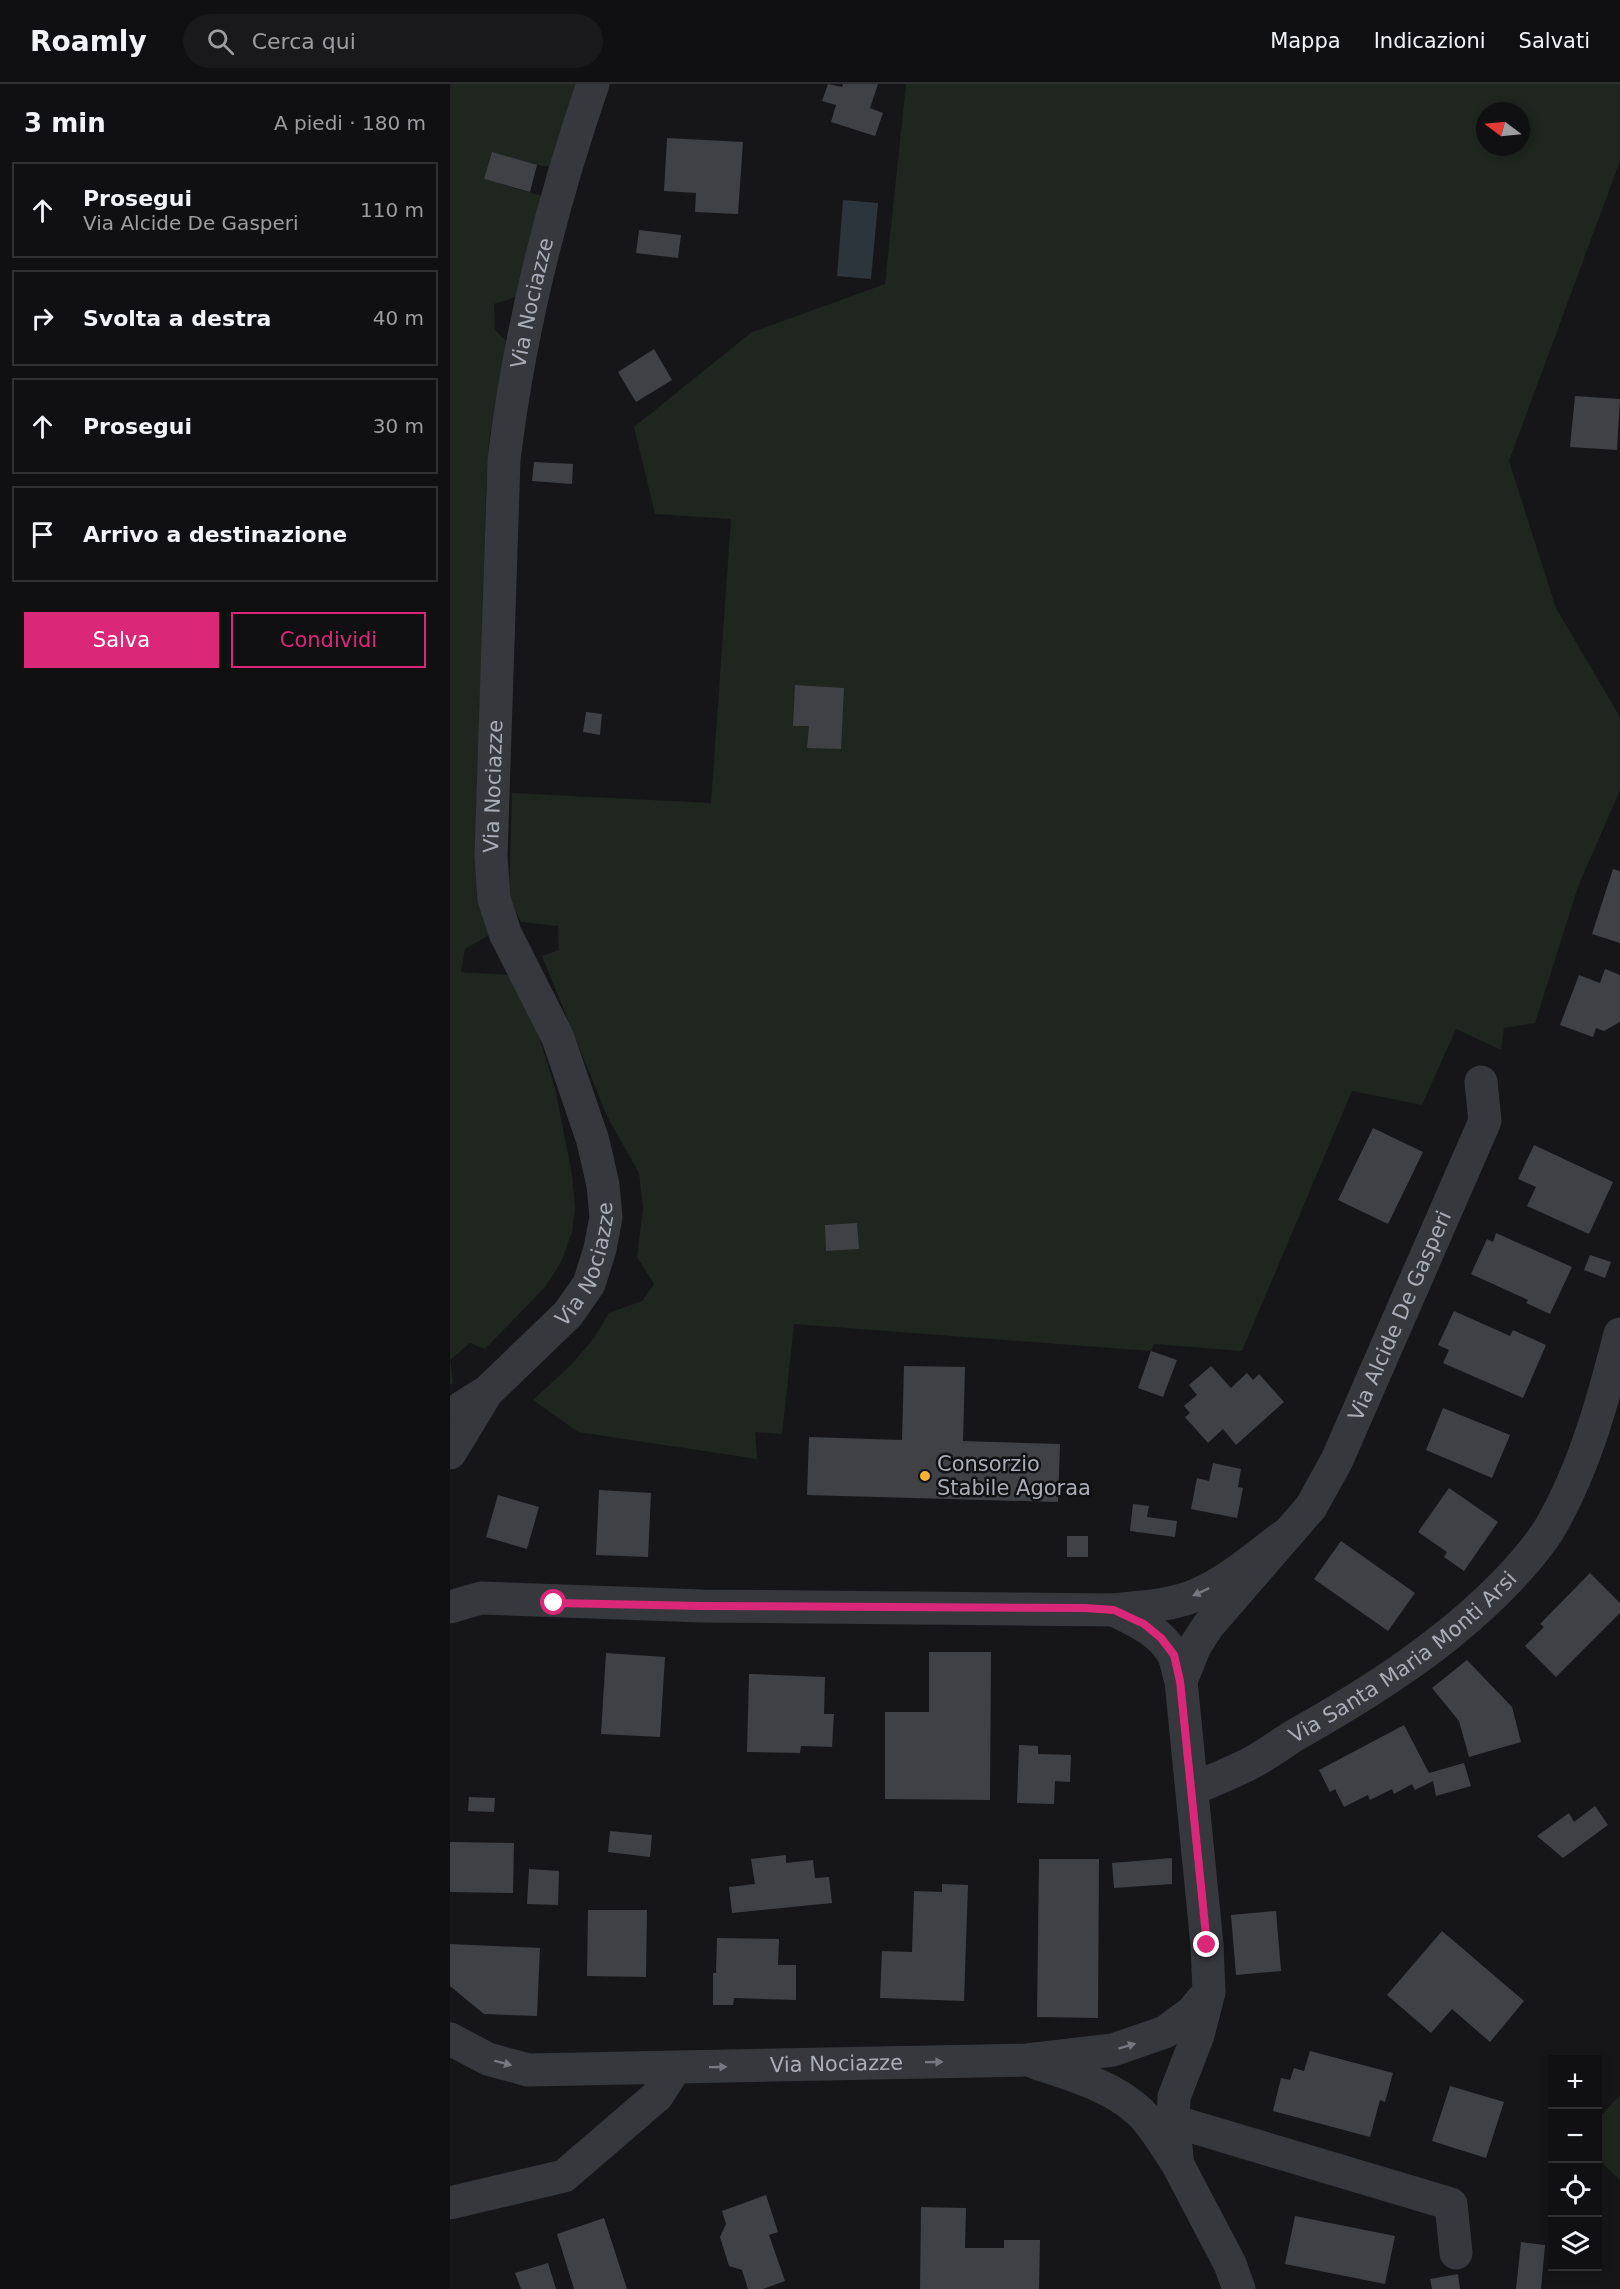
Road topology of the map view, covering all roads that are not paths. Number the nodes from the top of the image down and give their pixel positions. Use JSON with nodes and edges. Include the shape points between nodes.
{"nodes":[{"id":1,"x":593,"y":84,"type":"edge"},
{"id":2,"x":1481,"y":1082,"type":"dead end"},
{"id":3,"x":1620,"y":1334,"type":"edge"},
{"id":4,"x":488,"y":1391,"type":"junction"},
{"id":5,"x":450,"y":1415,"type":"edge"},
{"id":6,"x":450,"y":1453,"type":"edge"},
{"id":7,"x":1284,"y":1536,"type":"junction"},
{"id":8,"x":450,"y":1582,"type":"edge"},
{"id":9,"x":481,"y":1598,"type":"junction"},
{"id":10,"x":450,"y":1607,"type":"edge"},
{"id":11,"x":1114,"y":1610,"type":"junction"},
{"id":12,"x":1180,"y":1681,"type":"junction"},
{"id":13,"x":1193,"y":1789,"type":"junction"},
{"id":14,"x":1209,"y":1992,"type":"junction"},
{"id":15,"x":450,"y":2038,"type":"edge"},
{"id":16,"x":1027,"y":2060,"type":"junction"},
{"id":17,"x":675,"y":2068,"type":"junction"},
{"id":18,"x":1173,"y":2121,"type":"junction"},
{"id":19,"x":1178,"y":2165,"type":"junction"},
{"id":20,"x":450,"y":2203,"type":"edge"},
{"id":21,"x":1456,"y":2253,"type":"dead end"},
{"id":22,"x":1239,"y":2289,"type":"edge"}],
"edges":[{"from":1,"to":4,"type":"street","name":"Via Nociazze","via":[[557,199],[511,407],[504,460],[491,856],[494,898],[505,933],[558,1038],[593,1141],[606,1217],[589,1284],[568,1314]]},
{"from":2,"to":7,"type":"street","name":"Via Alcide De Gasperi","via":[[1485,1121],[1337,1460],[1311,1507]]},
{"from":3,"to":13,"type":"street","name":"Via Santa Maria Monti Arsi","via":[[1577,1475],[1550,1528],[1521,1566],[1485,1604],[1430,1650],[1362,1697],[1249,1764]]},
{"from":4,"to":5,"type":"street","name":"Via Nociazze"},
{"from":4,"to":6,"type":"street"},
{"from":7,"to":11,"type":"street","one_way":true,"via":[[1216,1585],[1190,1598]]},
{"from":7,"to":12,"type":"street","via":[[1208,1626]]},
{"from":8,"to":9,"type":"street"},
{"from":9,"to":10,"type":"street"},
{"from":9,"to":11,"type":"street","via":[[702,1606]]},
{"from":11,"to":12,"type":"street","via":[[1144,1624],[1161,1638],[1174,1655]]},
{"from":12,"to":13,"type":"street"},
{"from":13,"to":14,"type":"street"},
{"from":16,"to":14,"type":"street","name":"Via Nociazze","one_way":true,"via":[[1113,2050],[1146,2040],[1165,2032],[1192,2012]]},
{"from":14,"to":18,"type":"street","via":[[1198,2035],[1174,2097]]},
{"from":15,"to":17,"type":"street","name":"Via Nociazze","one_way":true,"via":[[488,2059],[528,2070]]},
{"from":17,"to":16,"type":"street","name":"Via Nociazze","one_way":true},
{"from":16,"to":19,"type":"street","via":[[1088,2080],[1120,2097],[1142,2114]]},
{"from":17,"to":20,"type":"street","via":[[657,2096],[564,2176]]},
{"from":18,"to":19,"type":"street"},
{"from":18,"to":21,"type":"street","via":[[1451,2204]]},
{"from":19,"to":22,"type":"street"}]}
